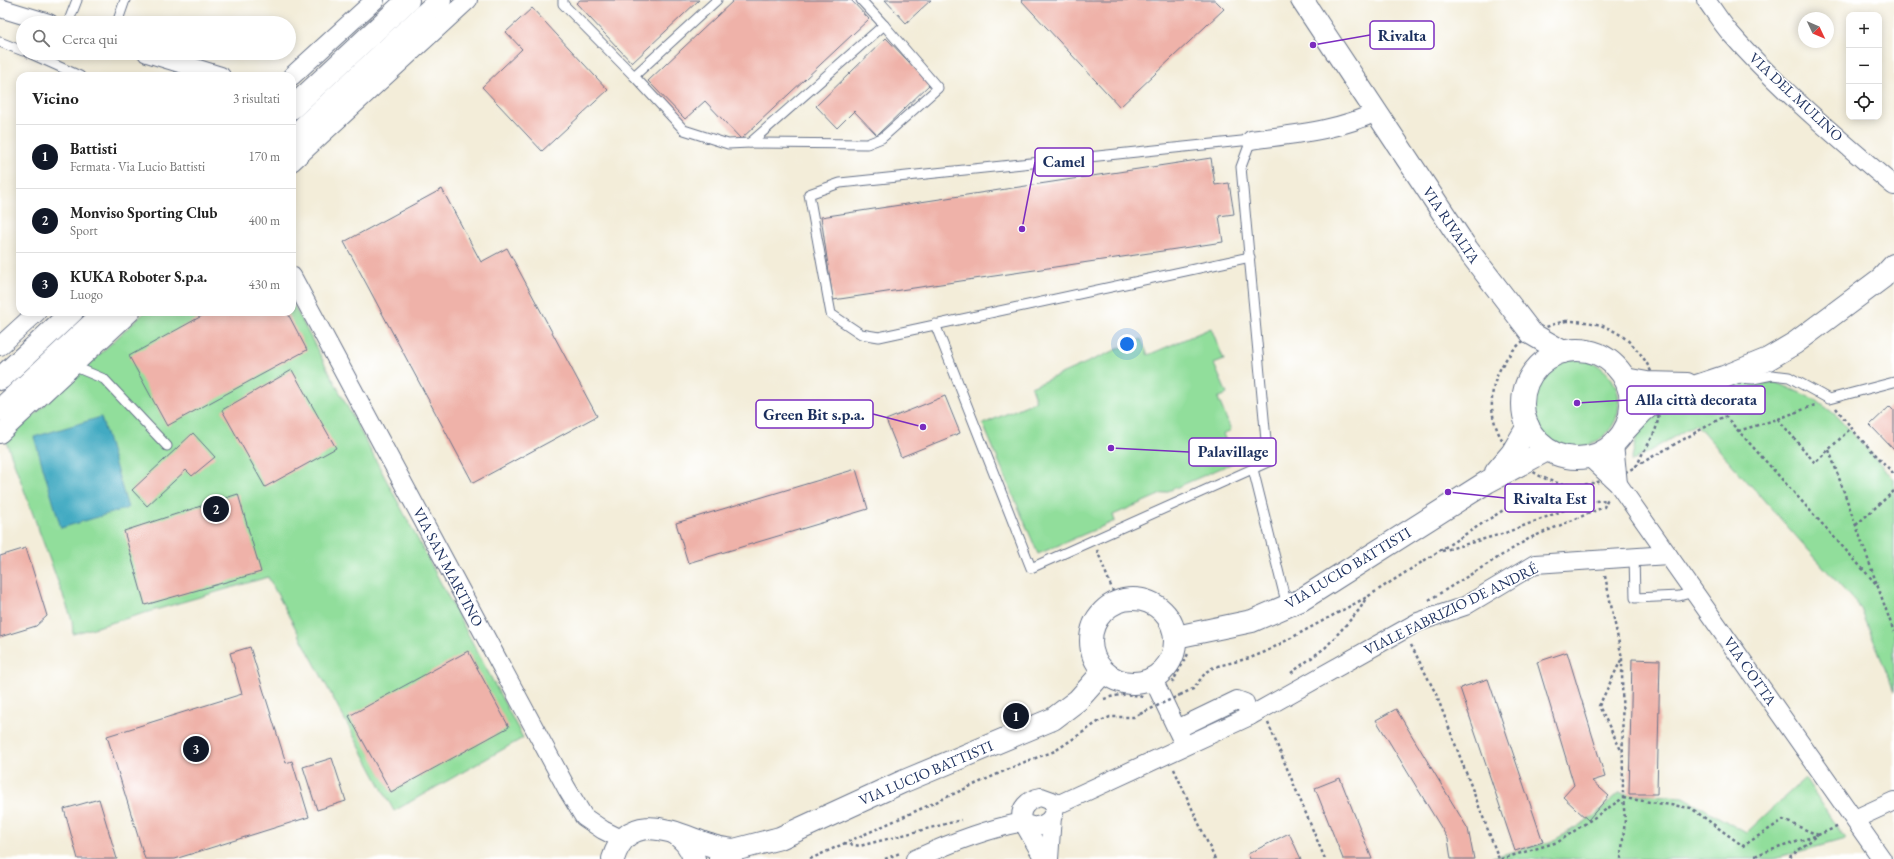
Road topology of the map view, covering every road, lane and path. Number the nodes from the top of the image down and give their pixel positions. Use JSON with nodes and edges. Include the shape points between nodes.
{"nodes":[{"id":1,"x":77,"y":0,"type":"edge"},
{"id":2,"x":125,"y":0,"type":"edge"},
{"id":3,"x":375,"y":0,"type":"edge"},
{"id":4,"x":408,"y":0,"type":"edge"},
{"id":5,"x":440,"y":0,"type":"edge"},
{"id":6,"x":468,"y":0,"type":"edge"},
{"id":7,"x":563,"y":0,"type":"edge"},
{"id":8,"x":717,"y":0,"type":"edge"},
{"id":9,"x":861,"y":0,"type":"edge"},
{"id":10,"x":1302,"y":0,"type":"edge"},
{"id":11,"x":1706,"y":0,"type":"edge"},
{"id":12,"x":0,"y":8,"type":"edge"},
{"id":13,"x":26,"y":16,"type":"edge"},
{"id":14,"x":71,"y":16,"type":"edge"},
{"id":15,"x":119,"y":16,"type":"edge"},
{"id":16,"x":884,"y":25,"type":"junction"},
{"id":17,"x":0,"y":42,"type":"edge"},
{"id":18,"x":16,"y":48,"type":"edge"},
{"id":19,"x":45,"y":60,"type":"edge"},
{"id":20,"x":170,"y":60,"type":"edge"},
{"id":21,"x":71,"y":72,"type":"edge"},
{"id":22,"x":208,"y":72,"type":"edge"},
{"id":23,"x":296,"y":72,"type":"edge"},
{"id":24,"x":634,"y":76,"type":"junction"},
{"id":25,"x":296,"y":104,"type":"edge"},
{"id":26,"x":1376,"y":112,"type":"junction"},
{"id":27,"x":296,"y":134,"type":"edge"},
{"id":28,"x":1251,"y":140,"type":"junction"},
{"id":29,"x":750,"y":143,"type":"junction"},
{"id":30,"x":296,"y":158,"type":"edge"},
{"id":31,"x":1894,"y":186,"type":"edge"},
{"id":32,"x":1250,"y":257,"type":"junction"},
{"id":33,"x":1890,"y":272,"type":"edge"},
{"id":34,"x":296,"y":283,"type":"edge"},
{"id":35,"x":32,"y":316,"type":"edge"},
{"id":36,"x":68,"y":316,"type":"edge"},
{"id":37,"x":101,"y":316,"type":"edge"},
{"id":38,"x":127,"y":316,"type":"edge"},
{"id":39,"x":935,"y":324,"type":"junction"},
{"id":40,"x":1532,"y":334,"type":"junction"},
{"id":41,"x":0,"y":346,"type":"edge"},
{"id":42,"x":1563,"y":352,"type":"junction"},
{"id":43,"x":73,"y":366,"type":"junction"},
{"id":44,"x":1536,"y":370,"type":"junction"},
{"id":45,"x":1724,"y":377,"type":"junction"},
{"id":46,"x":0,"y":379,"type":"edge"},
{"id":47,"x":1625,"y":379,"type":"junction"},
{"id":48,"x":1655,"y":381,"type":"junction"},
{"id":49,"x":1894,"y":382,"type":"edge"},
{"id":50,"x":1829,"y":399,"type":"junction"},
{"id":51,"x":0,"y":410,"type":"edge"},
{"id":52,"x":1778,"y":419,"type":"junction"},
{"id":53,"x":1528,"y":426,"type":"junction"},
{"id":54,"x":1852,"y":427,"type":"junction"},
{"id":55,"x":1738,"y":431,"type":"junction"},
{"id":56,"x":0,"y":434,"type":"edge"},
{"id":57,"x":1618,"y":438,"type":"junction"},
{"id":58,"x":167,"y":446,"type":"dead end"},
{"id":59,"x":1547,"y":450,"type":"junction"},
{"id":60,"x":1829,"y":450,"type":"junction"},
{"id":61,"x":1588,"y":456,"type":"junction"},
{"id":62,"x":1517,"y":458,"type":"junction"},
{"id":63,"x":1636,"y":466,"type":"junction"},
{"id":64,"x":1253,"y":469,"type":"junction"},
{"id":65,"x":1894,"y":474,"type":"edge"},
{"id":66,"x":1616,"y":478,"type":"junction"},
{"id":67,"x":1894,"y":491,"type":"edge"},
{"id":68,"x":1629,"y":500,"type":"junction"},
{"id":69,"x":1574,"y":506,"type":"junction"},
{"id":70,"x":1856,"y":525,"type":"junction"},
{"id":71,"x":1093,"y":540,"type":"junction"},
{"id":72,"x":1437,"y":552,"type":"junction"},
{"id":73,"x":1668,"y":555,"type":"junction"},
{"id":74,"x":1634,"y":556,"type":"junction"},
{"id":75,"x":1602,"y":560,"type":"junction"},
{"id":76,"x":1878,"y":586,"type":"junction"},
{"id":77,"x":1694,"y":592,"type":"junction"},
{"id":78,"x":1367,"y":597,"type":"junction"},
{"id":79,"x":1117,"y":602,"type":"junction"},
{"id":80,"x":1287,"y":606,"type":"junction"},
{"id":81,"x":1403,"y":630,"type":"junction"},
{"id":82,"x":1894,"y":632,"type":"edge"},
{"id":83,"x":1176,"y":637,"type":"junction"},
{"id":84,"x":1622,"y":658,"type":"junction"},
{"id":85,"x":1103,"y":672,"type":"junction"},
{"id":86,"x":1288,"y":675,"type":"dead end"},
{"id":87,"x":1153,"y":679,"type":"junction"},
{"id":88,"x":1256,"y":712,"type":"junction"},
{"id":89,"x":1177,"y":729,"type":"junction"},
{"id":90,"x":1185,"y":746,"type":"junction"},
{"id":91,"x":1622,"y":753,"type":"junction"},
{"id":92,"x":1167,"y":754,"type":"junction"},
{"id":93,"x":1623,"y":798,"type":"junction"},
{"id":94,"x":1894,"y":801,"type":"edge"},
{"id":95,"x":1054,"y":811,"type":"junction"},
{"id":96,"x":1854,"y":819,"type":"junction"},
{"id":97,"x":963,"y":820,"type":"dead end"},
{"id":98,"x":1023,"y":822,"type":"junction"},
{"id":99,"x":674,"y":832,"type":"junction"},
{"id":100,"x":1818,"y":835,"type":"junction"},
{"id":101,"x":623,"y":840,"type":"junction"},
{"id":102,"x":843,"y":843,"type":"junction"},
{"id":103,"x":727,"y":855,"type":"edge"},
{"id":104,"x":613,"y":859,"type":"edge"},
{"id":105,"x":694,"y":859,"type":"edge"},
{"id":106,"x":810,"y":859,"type":"edge"},
{"id":107,"x":915,"y":859,"type":"edge"},
{"id":108,"x":1044,"y":859,"type":"edge"},
{"id":109,"x":1049,"y":859,"type":"edge"},
{"id":110,"x":1215,"y":859,"type":"edge"},
{"id":111,"x":1325,"y":859,"type":"edge"},
{"id":112,"x":1500,"y":859,"type":"edge"},
{"id":113,"x":1621,"y":859,"type":"edge"},
{"id":114,"x":1750,"y":859,"type":"edge"},
{"id":115,"x":1787,"y":859,"type":"edge"},
{"id":116,"x":1882,"y":859,"type":"edge"}],
"edges":[{"from":1,"to":14,"type":"lane"},
{"from":2,"to":15,"type":"lane"},
{"from":3,"to":23,"type":"street"},
{"from":4,"to":25,"type":"street"},
{"from":5,"to":27,"type":"street"},
{"from":6,"to":30,"type":"street"},
{"from":7,"to":24,"type":"lane","via":[[563,4]]},
{"from":8,"to":24,"type":"lane"},
{"from":9,"to":16,"type":"lane"},
{"from":10,"to":26,"type":"street","name":"VIA RIVALTA"},
{"from":11,"to":31,"type":"street","name":"VIA DEL MULINO","via":[[1731,33],[1759,63],[1810,113]]},
{"from":12,"to":13,"type":"street"},
{"from":16,"to":29,"type":"lane"},
{"from":16,"to":29,"type":"lane","via":[[938,88],[882,138],[868,144]]},
{"from":17,"to":18,"type":"lane"},
{"from":19,"to":21,"type":"lane"},
{"from":20,"to":22,"type":"street"},
{"from":24,"to":29,"type":"lane","via":[[684,130],[728,144]]},
{"from":26,"to":28,"type":"street","via":[[1333,128]]},
{"from":26,"to":40,"type":"street","name":"VIA RIVALTA","via":[[1467,249]]},
{"from":28,"to":32,"type":"lane","via":[[1241,167]]},
{"from":28,"to":39,"type":"lane","via":[[840,183],[809,194],[831,314],[861,334],[879,337]]},
{"from":32,"to":39,"type":"lane"},
{"from":32,"to":64,"type":"lane","via":[[1268,462]]},
{"from":33,"to":45,"type":"street","via":[[1795,343],[1768,359]]},
{"from":34,"to":101,"type":"street","name":"VIA SAN MARTINO","via":[[567,789],[584,816]]},
{"from":35,"to":41,"type":"street"},
{"from":36,"to":46,"type":"street"},
{"from":37,"to":51,"type":"street"},
{"from":38,"to":43,"type":"street"},
{"from":39,"to":71,"type":"lane","via":[[1031,568]]},
{"from":40,"to":42,"type":"street","name":"VIA RIVALTA"},
{"from":40,"to":44,"type":"street"},
{"from":40,"to":48,"type":"path","via":[[1544,327],[1566,321],[1599,324],[1621,334],[1633,345],[1644,357]]},
{"from":40,"to":62,"type":"path","via":[[1513,349],[1503,363],[1493,393],[1500,436]]},
{"from":42,"to":44,"type":"street","via":[[1546,360]]},
{"from":42,"to":47,"type":"street","via":[[1584,351],[1600,355],[1614,365]]},
{"from":43,"to":56,"type":"street"},
{"from":43,"to":58,"type":"lane","via":[[104,379]]},
{"from":44,"to":53,"type":"street","via":[[1528,381],[1524,395]]},
{"from":45,"to":48,"type":"street","via":[[1699,385]]},
{"from":45,"to":50,"type":"lane","via":[[1753,380],[1772,375],[1789,378]]},
{"from":47,"to":48,"type":"street"},
{"from":47,"to":57,"type":"street","via":[[1631,409],[1628,422]]},
{"from":48,"to":57,"type":"street","via":[[1642,412]]},
{"from":48,"to":63,"type":"path","via":[[1659,412],[1657,425]]},
{"from":49,"to":50,"type":"lane"},
{"from":50,"to":52,"type":"path"},
{"from":50,"to":54,"type":"path"},
{"from":52,"to":55,"type":"path"},
{"from":52,"to":60,"type":"path","via":[[1815,463]]},
{"from":53,"to":59,"type":"street"},
{"from":53,"to":62,"type":"street","name":"VIA LUCIO BATTISTI"},
{"from":54,"to":60,"type":"path"},
{"from":54,"to":65,"type":"path"},
{"from":55,"to":63,"type":"path","via":[[1725,416]]},
{"from":55,"to":76,"type":"path"},
{"from":57,"to":61,"type":"street","via":[[1602,452]]},
{"from":57,"to":66,"type":"street","name":"VIA COTTA"},
{"from":59,"to":61,"type":"street","via":[[1569,458]]},
{"from":59,"to":62,"type":"street","name":"VIA LUCIO BATTISTI"},
{"from":60,"to":70,"type":"path"},
{"from":61,"to":66,"type":"street","name":"VIA COTTA"},
{"from":62,"to":66,"type":"path","via":[[1537,475],[1555,483],[1588,484]]},
{"from":62,"to":80,"type":"street","name":"VIA LUCIO BATTISTI","via":[[1487,482],[1301,600]]},
{"from":63,"to":66,"type":"path"},
{"from":64,"to":71,"type":"lane"},
{"from":64,"to":80,"type":"lane"},
{"from":66,"to":68,"type":"street","name":"VIA COTTA"},
{"from":67,"to":70,"type":"path"},
{"from":68,"to":69,"type":"path","via":[[1601,500]]},
{"from":68,"to":73,"type":"street","name":"VIA COTTA"},
{"from":69,"to":72,"type":"path","via":[[1505,532]]},
{"from":69,"to":72,"type":"path","via":[[1564,502],[1546,501],[1525,503],[1505,509]]},
{"from":70,"to":76,"type":"path"},
{"from":71,"to":79,"type":"path"},
{"from":72,"to":78,"type":"path"},
{"from":73,"to":74,"type":"street","name":"VIALE FABRIZIO DE ANDRÉ"},
{"from":73,"to":77,"type":"street","name":"VIA COTTA"},
{"from":74,"to":75,"type":"street","name":"VIALE FABRIZIO DE ANDRÉ"},
{"from":74,"to":77,"type":"lane","via":[[1635,598],[1679,596]]},
{"from":75,"to":81,"type":"street","name":"VIALE FABRIZIO DE ANDRÉ","via":[[1535,564],[1465,606],[1418,622]]},
{"from":75,"to":84,"type":"path"},
{"from":76,"to":82,"type":"path"},
{"from":77,"to":96,"type":"street","name":"VIA COTTA"},
{"from":78,"to":86,"type":"path","via":[[1360,609],[1326,647]]},
{"from":78,"to":102,"type":"path","bridge":true,"via":[[1265,652],[1214,667],[1206,672],[1193,689],[1134,717],[1110,717],[1098,722],[1055,751],[1022,763]]},
{"from":79,"to":83,"type":"street","via":[[1136,598],[1151,602],[1164,611],[1172,623]]},
{"from":79,"to":85,"type":"street","via":[[1108,606],[1096,618],[1091,632],[1090,645],[1094,659]]},
{"from":80,"to":83,"type":"street","name":"VIA LUCIO BATTISTI","via":[[1252,621]]},
{"from":81,"to":88,"type":"street","name":"VIALE FABRIZIO DE ANDRÉ"},
{"from":81,"to":112,"type":"path","via":[[1436,694]]},
{"from":83,"to":87,"type":"street","via":[[1171,661]]},
{"from":84,"to":91,"type":"path"},
{"from":84,"to":91,"type":"path","via":[[1599,706]]},
{"from":85,"to":87,"type":"street","via":[[1117,681],[1131,684]]},
{"from":85,"to":103,"type":"street","name":"VIA LUCIO BATTISTI","via":[[1078,700],[1053,719],[902,782],[780,838]]},
{"from":87,"to":89,"type":"street"},
{"from":88,"to":89,"type":"street","via":[[1237,700]]},
{"from":88,"to":90,"type":"street","name":"VIALE FABRIZIO DE ANDRÉ"},
{"from":88,"to":111,"type":"path"},
{"from":89,"to":90,"type":"street"},
{"from":90,"to":92,"type":"street","name":"VIALE FABRIZIO DE ANDRÉ"},
{"from":91,"to":93,"type":"path"},
{"from":92,"to":95,"type":"street","name":"VIALE FABRIZIO DE ANDRÉ"},
{"from":92,"to":110,"type":"path"},
{"from":93,"to":100,"type":"path","via":[[1691,808],[1742,846],[1783,820]]},
{"from":93,"to":112,"type":"path","via":[[1558,842]]},
{"from":93,"to":113,"type":"path","via":[[1625,820]]},
{"from":94,"to":96,"type":"street"},
{"from":95,"to":98,"type":"street","name":"VIALE FABRIZIO DE ANDRÉ","via":[[1044,824],[1029,826]]},
{"from":95,"to":98,"type":"street","via":[[1048,799],[1035,798],[1025,805],[1021,812]]},
{"from":95,"to":109,"type":"street"},
{"from":96,"to":100,"type":"path"},
{"from":96,"to":116,"type":"street","name":"VIA COTTA"},
{"from":97,"to":102,"type":"path","via":[[860,846]]},
{"from":98,"to":107,"type":"street","name":"VIALE FABRIZIO DE ANDRÉ","via":[[998,826],[942,846]]},
{"from":98,"to":108,"type":"street"},
{"from":99,"to":101,"type":"street","name":"VIA LUCIO BATTISTI","via":[[661,828],[647,828],[634,832]]},
{"from":99,"to":103,"type":"street","name":"VIA LUCIO BATTISTI"},
{"from":99,"to":105,"type":"street","via":[[685,840]]},
{"from":100,"to":114,"type":"path"},
{"from":100,"to":115,"type":"path"},
{"from":101,"to":104,"type":"street"},
{"from":102,"to":106,"type":"path"}]}
